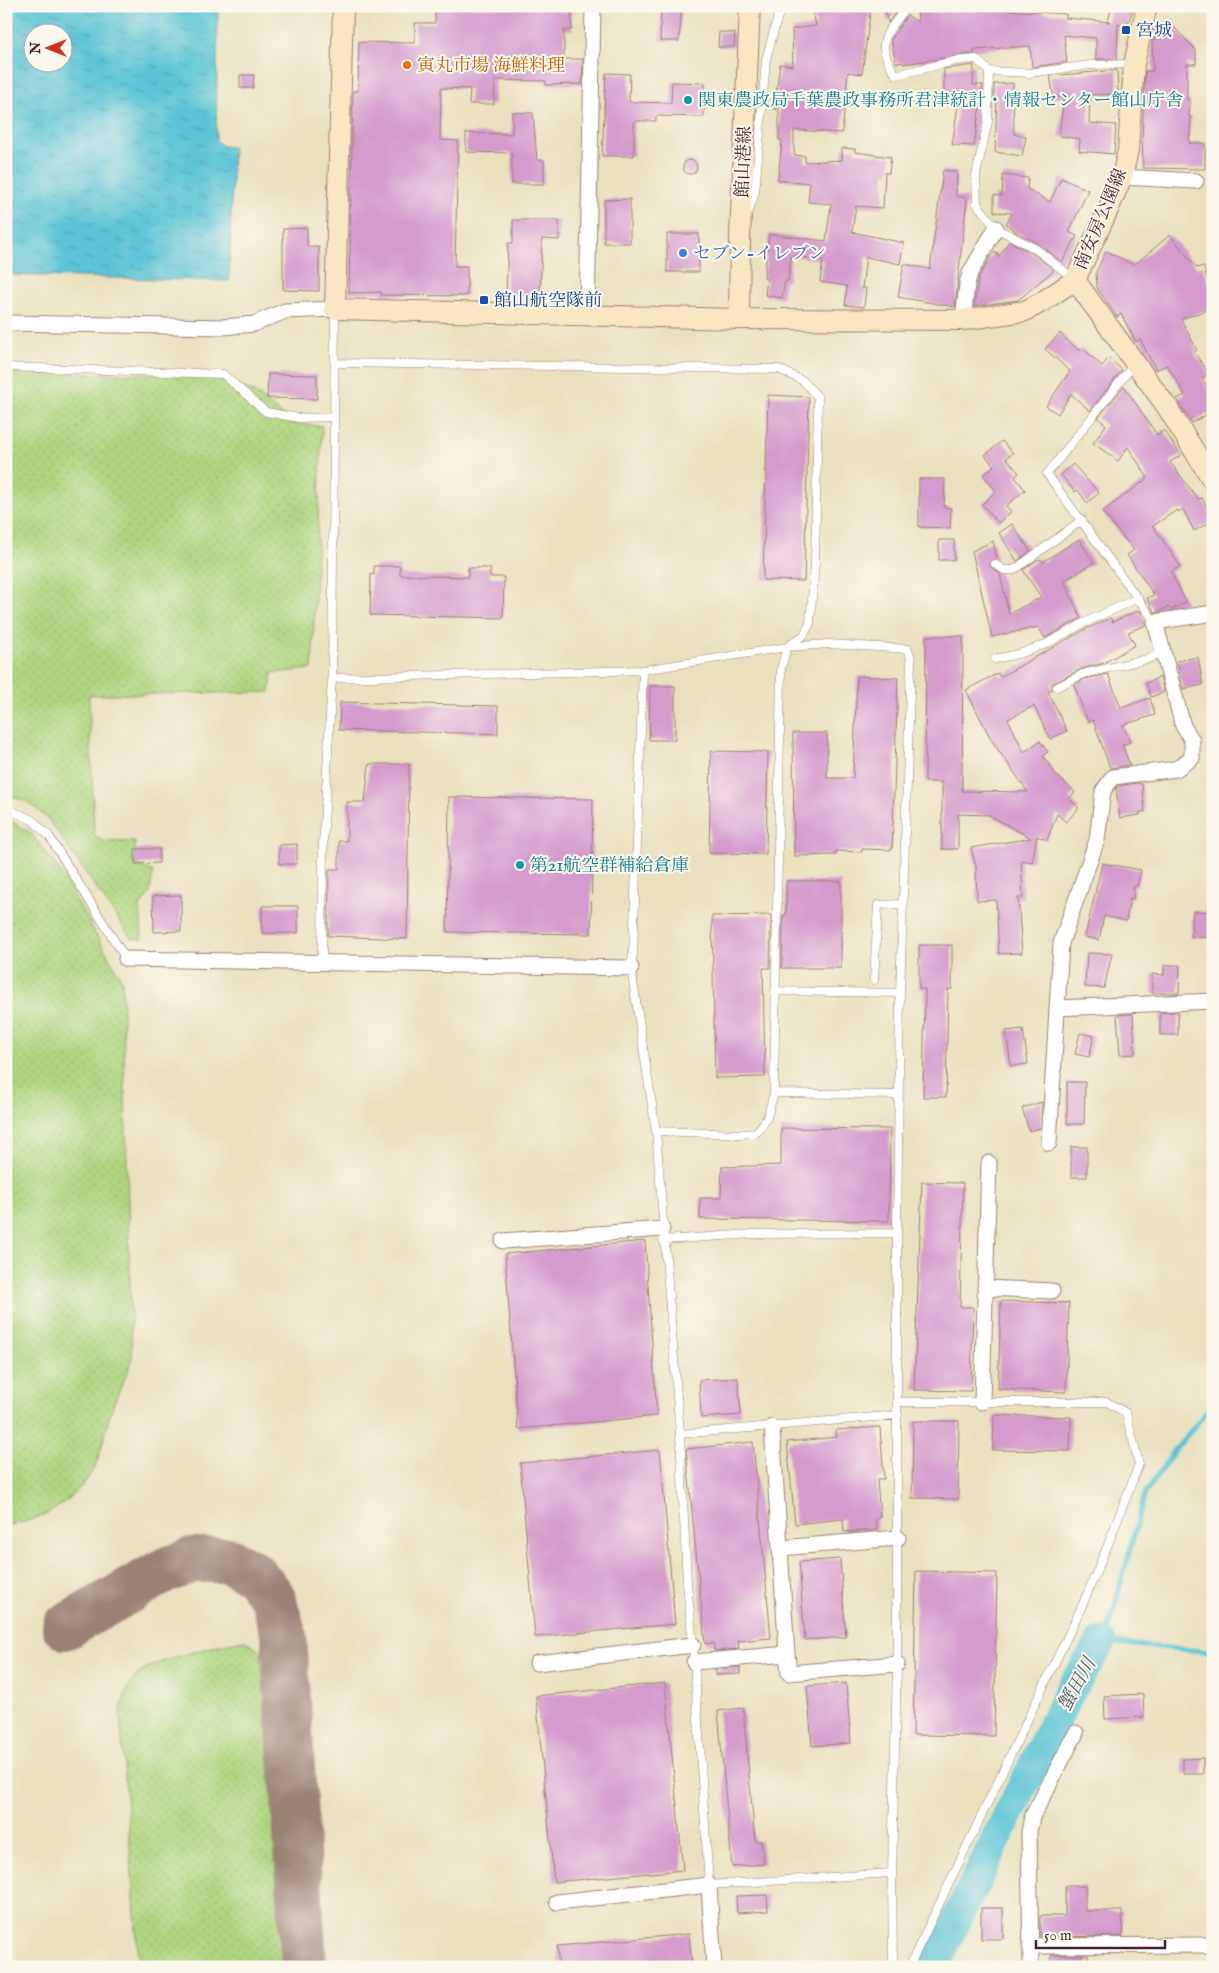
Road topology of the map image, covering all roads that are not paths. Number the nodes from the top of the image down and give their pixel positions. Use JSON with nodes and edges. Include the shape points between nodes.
{"nodes":[{"id":1,"x":343,"y":6,"type":"edge"},
{"id":2,"x":593,"y":6,"type":"edge"},
{"id":3,"x":750,"y":6,"type":"edge"},
{"id":4,"x":787,"y":6,"type":"edge"},
{"id":5,"x":907,"y":6,"type":"edge"},
{"id":6,"x":1147,"y":6,"type":"edge"},
{"id":7,"x":1134,"y":64,"type":"junction"},
{"id":8,"x":989,"y":71,"type":"junction"},
{"id":9,"x":1122,"y":177,"type":"junction"},
{"id":10,"x":1196,"y":181,"type":"dead end"},
{"id":11,"x":996,"y":228,"type":"junction"},
{"id":12,"x":740,"y":236,"type":"junction"},
{"id":13,"x":1075,"y":280,"type":"junction"},
{"id":14,"x":335,"y":309,"type":"junction"},
{"id":15,"x":588,"y":316,"type":"junction"},
{"id":16,"x":739,"y":319,"type":"junction"},
{"id":17,"x":963,"y":320,"type":"junction"},
{"id":18,"x":6,"y":323,"type":"edge"},
{"id":19,"x":1136,"y":362,"type":"junction"},
{"id":20,"x":335,"y":363,"type":"junction"},
{"id":21,"x":6,"y":367,"type":"edge"},
{"id":22,"x":334,"y":417,"type":"junction"},
{"id":23,"x":1213,"y":481,"type":"edge"},
{"id":24,"x":1082,"y":520,"type":"junction"},
{"id":25,"x":995,"y":564,"type":"dead end"},
{"id":26,"x":1138,"y":598,"type":"junction"},
{"id":27,"x":1213,"y":613,"type":"edge"},
{"id":28,"x":1155,"y":622,"type":"junction"},
{"id":29,"x":787,"y":647,"type":"junction"},
{"id":30,"x":1163,"y":650,"type":"junction"},
{"id":31,"x":995,"y":659,"type":"dead end"},
{"id":32,"x":643,"y":670,"type":"junction"},
{"id":33,"x":332,"y":678,"type":"junction"},
{"id":34,"x":1057,"y":687,"type":"dead end"},
{"id":35,"x":6,"y":808,"type":"edge"},
{"id":36,"x":902,"y":904,"type":"junction"},
{"id":37,"x":126,"y":959,"type":"joint"},
{"id":38,"x":322,"y":962,"type":"junction"},
{"id":39,"x":631,"y":968,"type":"junction"},
{"id":40,"x":874,"y":980,"type":"dead end"},
{"id":41,"x":775,"y":991,"type":"junction"},
{"id":42,"x":900,"y":993,"type":"junction"},
{"id":43,"x":1213,"y":1001,"type":"edge"},
{"id":44,"x":1057,"y":1008,"type":"junction"},
{"id":45,"x":774,"y":1093,"type":"junction"},
{"id":46,"x":899,"y":1095,"type":"junction"},
{"id":47,"x":656,"y":1131,"type":"junction"},
{"id":48,"x":1049,"y":1143,"type":"dead end"},
{"id":49,"x":989,"y":1163,"type":"dead end"},
{"id":50,"x":897,"y":1233,"type":"junction"},
{"id":51,"x":663,"y":1235,"type":"junction"},
{"id":52,"x":503,"y":1241,"type":"dead end"},
{"id":53,"x":985,"y":1288,"type":"junction"},
{"id":54,"x":1052,"y":1291,"type":"dead end"},
{"id":55,"x":897,"y":1402,"type":"junction"},
{"id":56,"x":982,"y":1402,"type":"junction"},
{"id":57,"x":898,"y":1415,"type":"junction"},
{"id":58,"x":772,"y":1427,"type":"junction"},
{"id":59,"x":680,"y":1434,"type":"junction"},
{"id":60,"x":898,"y":1538,"type":"junction"},
{"id":61,"x":781,"y":1548,"type":"junction"},
{"id":62,"x":693,"y":1645,"type":"junction"},
{"id":63,"x":787,"y":1654,"type":"junction"},
{"id":64,"x":694,"y":1662,"type":"junction"},
{"id":65,"x":537,"y":1663,"type":"dead end"},
{"id":66,"x":897,"y":1664,"type":"junction"},
{"id":67,"x":1076,"y":1733,"type":"dead end"},
{"id":68,"x":892,"y":1873,"type":"junction"},
{"id":69,"x":709,"y":1885,"type":"junction"},
{"id":70,"x":557,"y":1902,"type":"dead end"},
{"id":71,"x":1213,"y":1945,"type":"edge"},
{"id":72,"x":1030,"y":1946,"type":"junction"},
{"id":73,"x":714,"y":1967,"type":"edge"},
{"id":74,"x":892,"y":1967,"type":"edge"},
{"id":75,"x":909,"y":1967,"type":"edge"},
{"id":76,"x":1031,"y":1967,"type":"edge"}],
"edges":[{"from":1,"to":14,"type":"street"},
{"from":2,"to":15,"type":"street"},
{"from":3,"to":12,"type":"street","name":"館山港線"},
{"from":4,"to":12,"type":"lane","via":[[778,16],[766,58],[755,193]]},
{"from":5,"to":8,"type":"lane","via":[[883,40],[884,57],[896,75],[976,59]]},
{"from":6,"to":7,"type":"street","name":"南安房公園線"},
{"from":7,"to":8,"type":"lane","via":[[1091,65],[1029,73]]},
{"from":7,"to":9,"type":"street","name":"南安房公園線","via":[[1128,150]]},
{"from":8,"to":11,"type":"lane","via":[[988,121],[976,175],[977,204]]},
{"from":9,"to":10,"type":"street"},
{"from":9,"to":13,"type":"street","name":"南安房公園線"},
{"from":11,"to":13,"type":"lane","via":[[1036,249]]},
{"from":11,"to":17,"type":"street","via":[[970,273]]},
{"from":12,"to":16,"type":"street","name":"館山港線"},
{"from":13,"to":17,"type":"street","via":[[1025,311]]},
{"from":13,"to":19,"type":"street","name":"南安房公園線"},
{"from":14,"to":15,"type":"street"},
{"from":14,"to":18,"type":"street","via":[[285,311],[254,324],[224,326]]},
{"from":14,"to":20,"type":"lane"},
{"from":15,"to":16,"type":"street"},
{"from":16,"to":17,"type":"street"},
{"from":19,"to":23,"type":"street","name":"南安房公園線"},
{"from":19,"to":24,"type":"lane","via":[[1047,474]]},
{"from":20,"to":22,"type":"lane"},
{"from":20,"to":29,"type":"lane","via":[[779,369],[802,381],[818,398],[815,563],[810,623],[804,635]]},
{"from":21,"to":22,"type":"lane","via":[[224,374],[266,412],[299,418]]},
{"from":22,"to":33,"type":"lane"},
{"from":24,"to":25,"type":"lane","via":[[1014,570],[1004,570]]},
{"from":24,"to":26,"type":"lane"},
{"from":26,"to":28,"type":"lane"},
{"from":26,"to":31,"type":"lane","via":[[1084,622],[1046,644]]},
{"from":27,"to":28,"type":"street"},
{"from":28,"to":30,"type":"street"},
{"from":29,"to":32,"type":"lane"},
{"from":29,"to":36,"type":"lane","via":[[829,644],[908,649],[911,659]]},
{"from":29,"to":41,"type":"lane","via":[[781,669],[779,725]]},
{"from":30,"to":34,"type":"lane","via":[[1151,658],[1083,674]]},
{"from":30,"to":44,"type":"street","via":[[1182,726],[1192,740],[1192,758],[1176,769],[1113,777],[1104,791],[1097,840],[1061,943]]},
{"from":32,"to":33,"type":"lane"},
{"from":32,"to":39,"type":"lane"},
{"from":33,"to":38,"type":"lane","via":[[323,844]]},
{"from":35,"to":37,"type":"lane","via":[[32,820],[48,836]]},
{"from":36,"to":40,"type":"lane","via":[[878,905]]},
{"from":36,"to":42,"type":"lane"},
{"from":37,"to":38,"type":"street"},
{"from":38,"to":39,"type":"street"},
{"from":39,"to":47,"type":"lane"},
{"from":41,"to":42,"type":"lane"},
{"from":41,"to":45,"type":"lane"},
{"from":42,"to":46,"type":"lane"},
{"from":43,"to":44,"type":"street"},
{"from":44,"to":48,"type":"street"},
{"from":45,"to":46,"type":"lane"},
{"from":45,"to":47,"type":"lane","via":[[767,1118],[756,1132]]},
{"from":46,"to":50,"type":"lane"},
{"from":47,"to":51,"type":"lane"},
{"from":49,"to":53,"type":"street"},
{"from":50,"to":51,"type":"lane"},
{"from":50,"to":55,"type":"lane"},
{"from":51,"to":52,"type":"street"},
{"from":51,"to":59,"type":"lane"},
{"from":53,"to":54,"type":"street"},
{"from":53,"to":56,"type":"street"},
{"from":55,"to":56,"type":"lane"},
{"from":55,"to":57,"type":"lane"},
{"from":56,"to":75,"type":"lane","via":[[1108,1402],[1126,1412],[1139,1464],[1082,1606]]},
{"from":57,"to":58,"type":"lane"},
{"from":57,"to":60,"type":"lane"},
{"from":58,"to":59,"type":"lane"},
{"from":58,"to":61,"type":"street"},
{"from":59,"to":62,"type":"lane"},
{"from":60,"to":61,"type":"street"},
{"from":60,"to":66,"type":"lane"},
{"from":61,"to":63,"type":"street","via":[[780,1575]]},
{"from":62,"to":64,"type":"lane"},
{"from":62,"to":65,"type":"street"},
{"from":63,"to":64,"type":"street"},
{"from":63,"to":66,"type":"street","via":[[789,1673]]},
{"from":64,"to":69,"type":"lane"},
{"from":66,"to":68,"type":"lane"},
{"from":67,"to":72,"type":"street","via":[[1032,1817],[1029,1832]]},
{"from":68,"to":69,"type":"lane"},
{"from":68,"to":74,"type":"lane"},
{"from":69,"to":70,"type":"street"},
{"from":69,"to":73,"type":"street"},
{"from":71,"to":72,"type":"street"},
{"from":72,"to":76,"type":"street"}]}
